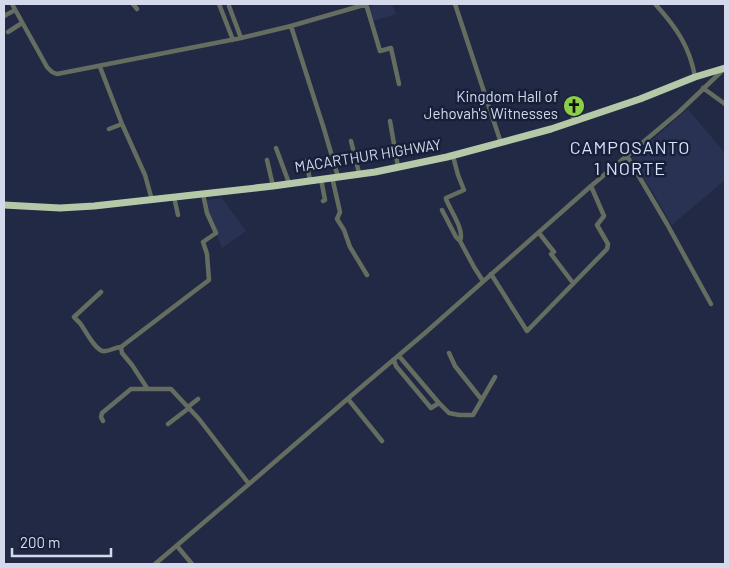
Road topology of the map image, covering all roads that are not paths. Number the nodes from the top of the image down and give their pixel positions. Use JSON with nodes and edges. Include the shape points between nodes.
{"nodes":[{"id":1,"x":12,"y":4,"type":"edge"},
{"id":2,"x":133,"y":4,"type":"edge"},
{"id":3,"x":219,"y":4,"type":"edge"},
{"id":4,"x":366,"y":4,"type":"edge"},
{"id":5,"x":455,"y":4,"type":"edge"},
{"id":6,"x":656,"y":5,"type":"edge"},
{"id":7,"x":229,"y":6,"type":"dead end"},
{"id":8,"x":137,"y":9,"type":"dead end"},
{"id":9,"x":15,"y":10,"type":"junction"},
{"id":10,"x":4,"y":16,"type":"edge"},
{"id":11,"x":22,"y":23,"type":"junction"},
{"id":12,"x":291,"y":26,"type":"junction"},
{"id":13,"x":8,"y":32,"type":"dead end"},
{"id":14,"x":240,"y":38,"type":"junction"},
{"id":15,"x":233,"y":40,"type":"junction"},
{"id":16,"x":100,"y":67,"type":"junction"},
{"id":17,"x":725,"y":68,"type":"edge"},
{"id":18,"x":695,"y":77,"type":"junction"},
{"id":19,"x":399,"y":84,"type":"dead end"},
{"id":20,"x":703,"y":88,"type":"junction"},
{"id":21,"x":567,"y":102,"type":"dead end"},
{"id":22,"x":725,"y":104,"type":"edge"},
{"id":23,"x":390,"y":121,"type":"dead end"},
{"id":24,"x":575,"y":122,"type":"junction"},
{"id":25,"x":122,"y":124,"type":"junction"},
{"id":26,"x":109,"y":128,"type":"dead end"},
{"id":27,"x":351,"y":141,"type":"dead end"},
{"id":28,"x":501,"y":143,"type":"junction"},
{"id":29,"x":276,"y":148,"type":"dead end"},
{"id":30,"x":453,"y":156,"type":"junction"},
{"id":31,"x":627,"y":156,"type":"junction"},
{"id":32,"x":267,"y":160,"type":"dead end"},
{"id":33,"x":306,"y":162,"type":"dead end"},
{"id":34,"x":398,"y":167,"type":"junction"},
{"id":35,"x":359,"y":173,"type":"junction"},
{"id":36,"x":335,"y":177,"type":"junction"},
{"id":37,"x":322,"y":179,"type":"junction"},
{"id":38,"x":310,"y":180,"type":"junction"},
{"id":39,"x":288,"y":183,"type":"junction"},
{"id":40,"x":273,"y":186,"type":"junction"},
{"id":41,"x":591,"y":186,"type":"junction"},
{"id":42,"x":204,"y":194,"type":"junction"},
{"id":43,"x":174,"y":197,"type":"junction"},
{"id":44,"x":152,"y":200,"type":"junction"},
{"id":45,"x":323,"y":201,"type":"dead end"},
{"id":46,"x":4,"y":205,"type":"edge"},
{"id":47,"x":442,"y":210,"type":"dead end"},
{"id":48,"x":178,"y":215,"type":"dead end"},
{"id":49,"x":539,"y":233,"type":"junction"},
{"id":50,"x":460,"y":241,"type":"junction"},
{"id":51,"x":491,"y":274,"type":"junction"},
{"id":52,"x":367,"y":275,"type":"dead end"},
{"id":53,"x":483,"y":281,"type":"junction"},
{"id":54,"x":573,"y":283,"type":"junction"},
{"id":55,"x":101,"y":292,"type":"dead end"},
{"id":56,"x":711,"y":304,"type":"dead end"},
{"id":57,"x":121,"y":347,"type":"junction"},
{"id":58,"x":449,"y":353,"type":"dead end"},
{"id":59,"x":399,"y":356,"type":"junction"},
{"id":60,"x":394,"y":360,"type":"junction"},
{"id":61,"x":495,"y":377,"type":"dead end"},
{"id":62,"x":147,"y":388,"type":"junction"},
{"id":63,"x":348,"y":399,"type":"junction"},
{"id":64,"x":198,"y":400,"type":"dead end"},
{"id":65,"x":482,"y":400,"type":"junction"},
{"id":66,"x":439,"y":403,"type":"junction"},
{"id":67,"x":188,"y":408,"type":"junction"},
{"id":68,"x":103,"y":420,"type":"dead end"},
{"id":69,"x":168,"y":424,"type":"dead end"},
{"id":70,"x":382,"y":441,"type":"dead end"},
{"id":71,"x":249,"y":484,"type":"junction"},
{"id":72,"x":176,"y":546,"type":"junction"},
{"id":73,"x":155,"y":564,"type":"edge"},
{"id":74,"x":192,"y":564,"type":"edge"}],
"edges":[{"from":1,"to":9,"type":"street"},
{"from":2,"to":8,"type":"street"},
{"from":3,"to":15,"type":"street"},
{"from":4,"to":12,"type":"street"},
{"from":4,"to":19,"type":"street","via":[[380,51],[391,48]]},
{"from":5,"to":28,"type":"street"},
{"from":6,"to":18,"type":"street","via":[[689,53]]},
{"from":7,"to":14,"type":"street"},
{"from":9,"to":10,"type":"street"},
{"from":9,"to":11,"type":"street"},
{"from":11,"to":13,"type":"street"},
{"from":11,"to":16,"type":"street","via":[[52,72],[61,74]]},
{"from":12,"to":14,"type":"street"},
{"from":12,"to":36,"type":"street","via":[[324,129]]},
{"from":14,"to":15,"type":"street"},
{"from":15,"to":16,"type":"street"},
{"from":16,"to":25,"type":"street"},
{"from":17,"to":18,"type":"highway","name":"MACARTHUR HIGHWAY"},
{"from":17,"to":20,"type":"street"},
{"from":18,"to":24,"type":"highway","name":"MACARTHUR HIGHWAY"},
{"from":20,"to":22,"type":"street"},
{"from":20,"to":31,"type":"street"},
{"from":21,"to":24,"type":"street"},
{"from":23,"to":34,"type":"street"},
{"from":24,"to":28,"type":"highway","name":"MACARTHUR HIGHWAY"},
{"from":25,"to":26,"type":"street"},
{"from":25,"to":44,"type":"street","via":[[145,175]]},
{"from":27,"to":35,"type":"street"},
{"from":28,"to":30,"type":"highway","name":"MACARTHUR HIGHWAY"},
{"from":29,"to":39,"type":"street"},
{"from":30,"to":34,"type":"highway","name":"MACARTHUR HIGHWAY"},
{"from":30,"to":50,"type":"street","via":[[464,190],[446,199],[461,230]]},
{"from":31,"to":41,"type":"street"},
{"from":31,"to":56,"type":"street"},
{"from":32,"to":40,"type":"street"},
{"from":33,"to":38,"type":"street"},
{"from":34,"to":35,"type":"highway","name":"MACARTHUR HIGHWAY"},
{"from":35,"to":36,"type":"highway","name":"MACARTHUR HIGHWAY"},
{"from":36,"to":37,"type":"highway","name":"MACARTHUR HIGHWAY"},
{"from":36,"to":52,"type":"street","via":[[340,212],[337,219]]},
{"from":37,"to":38,"type":"highway","name":"MACARTHUR HIGHWAY"},
{"from":37,"to":45,"type":"street"},
{"from":38,"to":39,"type":"highway","name":"MACARTHUR HIGHWAY"},
{"from":39,"to":40,"type":"highway","name":"MACARTHUR HIGHWAY"},
{"from":40,"to":42,"type":"highway","name":"MACARTHUR HIGHWAY"},
{"from":41,"to":49,"type":"street"},
{"from":41,"to":54,"type":"street","via":[[604,216],[597,225],[608,244],[607,249]]},
{"from":42,"to":43,"type":"highway","name":"MACARTHUR HIGHWAY"},
{"from":42,"to":57,"type":"street","via":[[207,213],[216,233],[203,242],[208,280]]},
{"from":43,"to":44,"type":"highway","name":"MACARTHUR HIGHWAY"},
{"from":43,"to":48,"type":"street"},
{"from":44,"to":46,"type":"highway","name":"MACARTHUR HIGHWAY","via":[[70,208]]},
{"from":47,"to":50,"type":"street"},
{"from":49,"to":51,"type":"street"},
{"from":49,"to":54,"type":"street"},
{"from":50,"to":53,"type":"street"},
{"from":51,"to":53,"type":"street"},
{"from":51,"to":54,"type":"street","via":[[527,331]]},
{"from":53,"to":59,"type":"street"},
{"from":55,"to":57,"type":"street","via":[[74,317],[102,351]]},
{"from":57,"to":62,"type":"street"},
{"from":58,"to":65,"type":"street","via":[[455,366]]},
{"from":59,"to":60,"type":"street"},
{"from":59,"to":66,"type":"street"},
{"from":60,"to":63,"type":"street"},
{"from":60,"to":66,"type":"street","via":[[431,408]]},
{"from":61,"to":65,"type":"street"},
{"from":62,"to":67,"type":"street","via":[[171,389]]},
{"from":62,"to":68,"type":"street","via":[[129,390],[102,413]]},
{"from":63,"to":70,"type":"street"},
{"from":63,"to":71,"type":"street"},
{"from":64,"to":67,"type":"street"},
{"from":65,"to":66,"type":"street","via":[[473,415],[449,412]]},
{"from":67,"to":69,"type":"street"},
{"from":67,"to":71,"type":"street"},
{"from":71,"to":72,"type":"street"},
{"from":72,"to":73,"type":"street"},
{"from":72,"to":74,"type":"street"}]}
